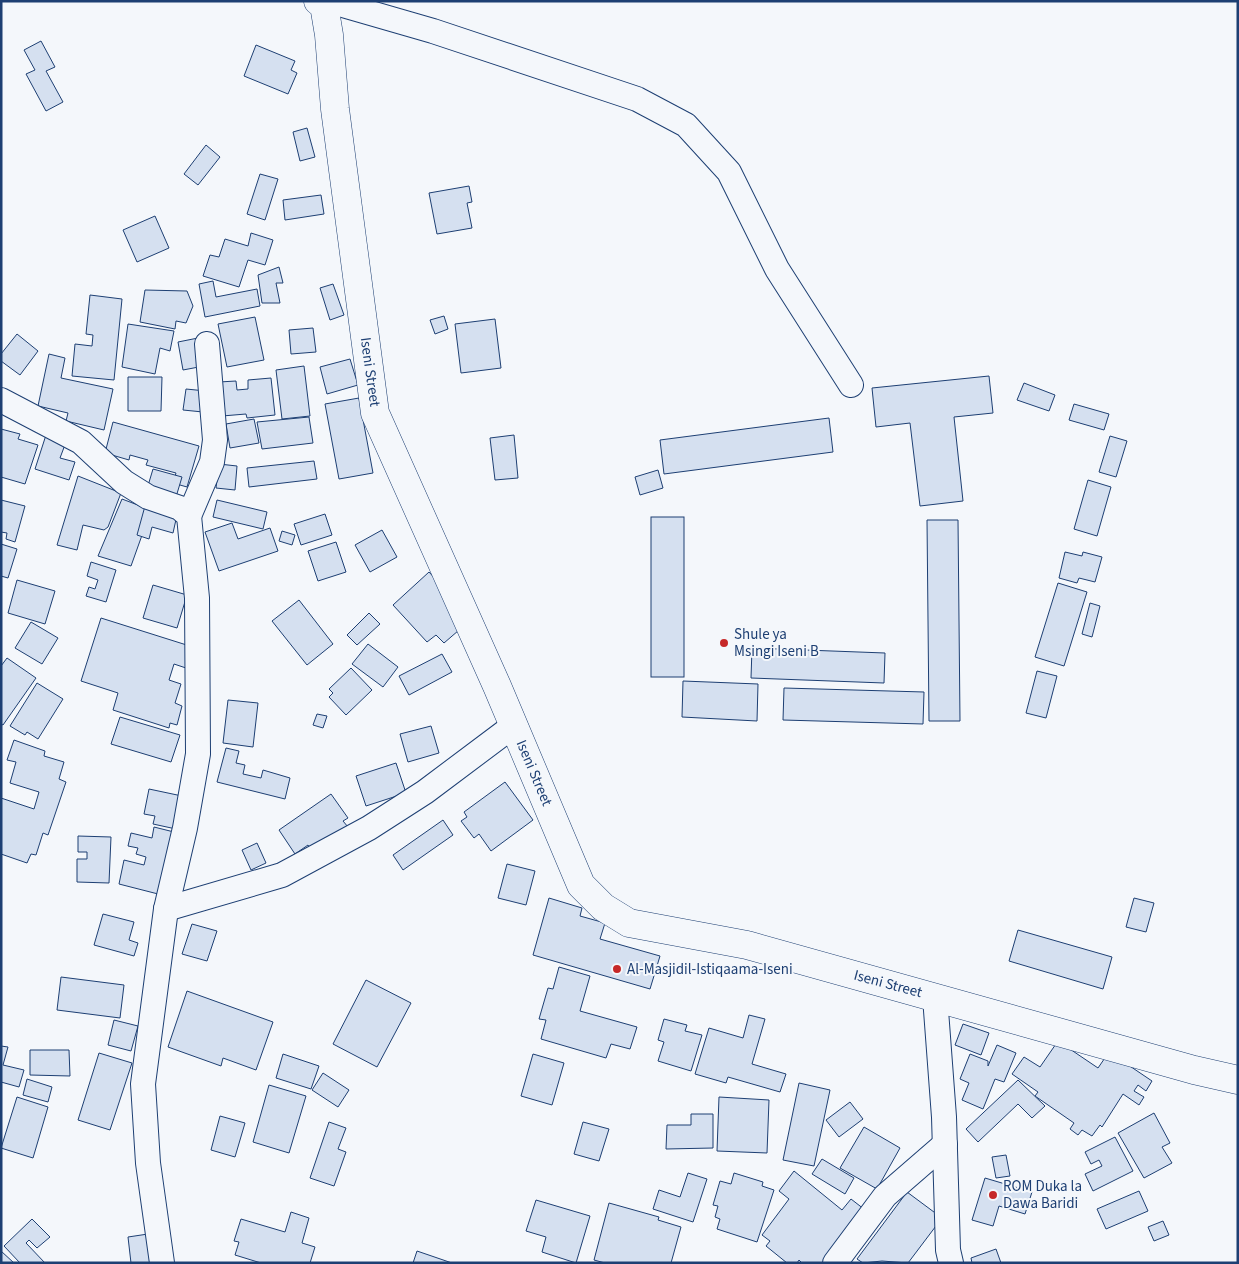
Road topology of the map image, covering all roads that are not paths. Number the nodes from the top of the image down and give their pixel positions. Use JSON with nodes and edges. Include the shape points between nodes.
{"nodes":[{"id":1,"x":318,"y":1,"type":"edge"},
{"id":2,"x":329,"y":1,"type":"edge"},
{"id":3,"x":207,"y":344,"type":"dead end"},
{"id":4,"x":851,"y":385,"type":"dead end"},
{"id":5,"x":1,"y":400,"type":"edge"},
{"id":6,"x":189,"y":516,"type":"junction"},
{"id":7,"x":513,"y":726,"type":"junction"},
{"id":8,"x":166,"y":909,"type":"junction"},
{"id":9,"x":935,"y":997,"type":"junction"},
{"id":10,"x":1238,"y":1080,"type":"edge"},
{"id":11,"x":945,"y":1144,"type":"junction"},
{"id":12,"x":162,"y":1263,"type":"edge"},
{"id":13,"x":835,"y":1263,"type":"edge"},
{"id":14,"x":951,"y":1263,"type":"edge"}],
"edges":[{"from":1,"to":7,"type":"street","name":"Iseni Street","via":[[324,5],[329,35],[335,109],[375,413]]},
{"from":2,"to":4,"type":"street","via":[[433,31],[637,99],[686,125],[730,172],[778,269]]},
{"from":3,"to":6,"type":"street","via":[[215,440],[212,462]]},
{"from":5,"to":6,"type":"street","via":[[81,442],[124,482],[148,497],[180,508]]},
{"from":6,"to":8,"type":"street","via":[[197,598],[198,754]]},
{"from":7,"to":8,"type":"street","via":[[425,792],[369,828],[282,875]]},
{"from":7,"to":9,"type":"street","name":"Iseni Street","via":[[581,885],[603,907],[629,923],[747,945]]},
{"from":8,"to":12,"type":"street","via":[[143,1084],[148,1163]]},
{"from":9,"to":10,"type":"street","name":"Iseni Street"},
{"from":9,"to":11,"type":"street"},
{"from":11,"to":13,"type":"street","via":[[885,1196]]},
{"from":11,"to":14,"type":"street"}]}
